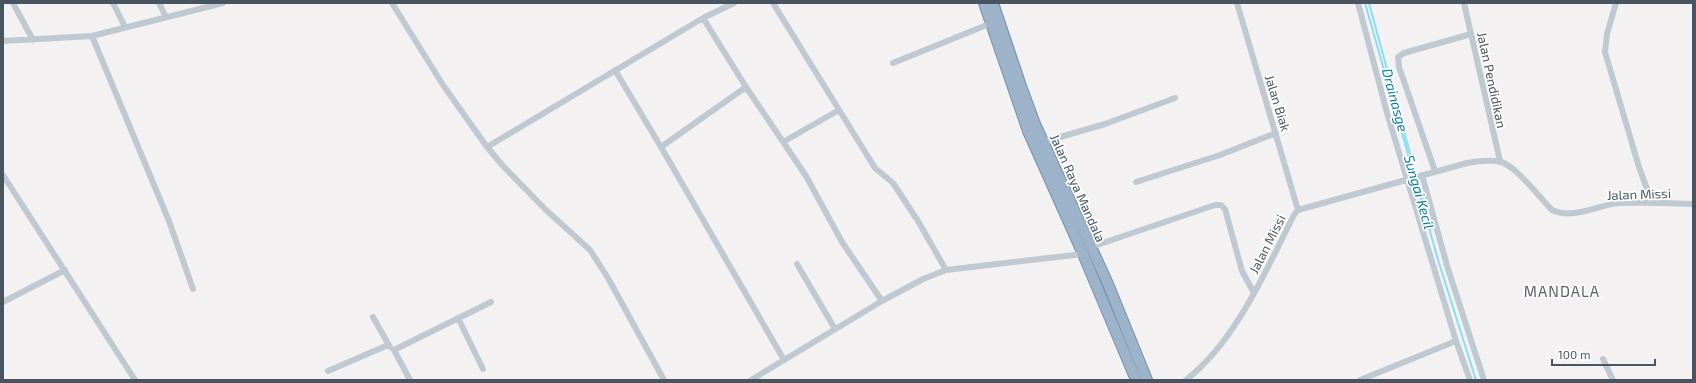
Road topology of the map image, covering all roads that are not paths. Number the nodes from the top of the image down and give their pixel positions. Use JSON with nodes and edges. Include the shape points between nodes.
{"nodes":[{"id":1,"x":13,"y":3,"type":"edge"},
{"id":2,"x":114,"y":3,"type":"edge"},
{"id":3,"x":159,"y":3,"type":"edge"},
{"id":4,"x":223,"y":3,"type":"edge"},
{"id":5,"x":392,"y":3,"type":"edge"},
{"id":6,"x":734,"y":3,"type":"edge"},
{"id":7,"x":773,"y":3,"type":"edge"},
{"id":8,"x":984,"y":3,"type":"edge"},
{"id":9,"x":993,"y":3,"type":"edge"},
{"id":10,"x":1237,"y":3,"type":"edge"},
{"id":11,"x":1358,"y":3,"type":"edge"},
{"id":12,"x":1464,"y":3,"type":"edge"},
{"id":13,"x":1616,"y":3,"type":"edge"},
{"id":14,"x":203,"y":6,"type":"edge"},
{"id":15,"x":166,"y":17,"type":"junction"},
{"id":16,"x":703,"y":18,"type":"junction"},
{"id":17,"x":994,"y":22,"type":"junction"},
{"id":18,"x":125,"y":27,"type":"junction"},
{"id":19,"x":1471,"y":34,"type":"junction"},
{"id":20,"x":92,"y":36,"type":"junction"},
{"id":21,"x":33,"y":40,"type":"junction"},
{"id":22,"x":3,"y":42,"type":"edge"},
{"id":23,"x":893,"y":63,"type":"dead end"},
{"id":24,"x":615,"y":70,"type":"junction"},
{"id":25,"x":746,"y":87,"type":"junction"},
{"id":26,"x":1175,"y":98,"type":"dead end"},
{"id":27,"x":839,"y":110,"type":"junction"},
{"id":28,"x":1276,"y":133,"type":"junction"},
{"id":29,"x":783,"y":142,"type":"junction"},
{"id":30,"x":1043,"y":142,"type":"junction"},
{"id":31,"x":487,"y":147,"type":"junction"},
{"id":32,"x":661,"y":147,"type":"junction"},
{"id":33,"x":1500,"y":161,"type":"junction"},
{"id":34,"x":1435,"y":171,"type":"junction"},
{"id":35,"x":3,"y":176,"type":"edge"},
{"id":36,"x":1420,"y":176,"type":"junction"},
{"id":37,"x":1408,"y":178,"type":"junction"},
{"id":38,"x":1136,"y":182,"type":"dead end"},
{"id":39,"x":1652,"y":203,"type":"junction"},
{"id":40,"x":1693,"y":204,"type":"edge"},
{"id":41,"x":1298,"y":210,"type":"junction"},
{"id":42,"x":1087,"y":250,"type":"junction"},
{"id":43,"x":797,"y":264,"type":"dead end"},
{"id":44,"x":65,"y":270,"type":"junction"},
{"id":45,"x":946,"y":270,"type":"junction"},
{"id":46,"x":193,"y":289,"type":"dead end"},
{"id":47,"x":1254,"y":293,"type":"junction"},
{"id":48,"x":882,"y":301,"type":"junction"},
{"id":49,"x":3,"y":302,"type":"edge"},
{"id":50,"x":491,"y":302,"type":"dead end"},
{"id":51,"x":373,"y":317,"type":"dead end"},
{"id":52,"x":458,"y":318,"type":"junction"},
{"id":53,"x":835,"y":329,"type":"junction"},
{"id":54,"x":1456,"y":341,"type":"junction"},
{"id":55,"x":388,"y":345,"type":"junction"},
{"id":56,"x":394,"y":350,"type":"junction"},
{"id":57,"x":1603,"y":359,"type":"dead end"},
{"id":58,"x":784,"y":360,"type":"junction"},
{"id":59,"x":483,"y":369,"type":"dead end"},
{"id":60,"x":328,"y":371,"type":"dead end"},
{"id":61,"x":135,"y":380,"type":"edge"},
{"id":62,"x":410,"y":380,"type":"edge"},
{"id":63,"x":664,"y":380,"type":"edge"},
{"id":64,"x":751,"y":380,"type":"edge"},
{"id":65,"x":1136,"y":380,"type":"edge"},
{"id":66,"x":1147,"y":380,"type":"edge"},
{"id":67,"x":1186,"y":380,"type":"edge"},
{"id":68,"x":1360,"y":380,"type":"edge"},
{"id":69,"x":1470,"y":380,"type":"edge"},
{"id":70,"x":1484,"y":380,"type":"edge"},
{"id":71,"x":1613,"y":380,"type":"edge"}],
"edges":[{"from":1,"to":21,"type":"street"},
{"from":2,"to":18,"type":"street"},
{"from":3,"to":15,"type":"street"},
{"from":4,"to":14,"type":"street"},
{"from":5,"to":31,"type":"street","via":[[443,85]]},
{"from":6,"to":16,"type":"street"},
{"from":7,"to":27,"type":"street"},
{"from":8,"to":17,"type":"highway","name":"Jalan Raya Mandala"},
{"from":9,"to":17,"type":"highway","name":"Jalan Raya Mandala"},
{"from":10,"to":28,"type":"street","name":"Jalan Biak"},
{"from":11,"to":37,"type":"street","via":[[1387,113]]},
{"from":12,"to":19,"type":"street","name":"Jalan Pendidikan"},
{"from":13,"to":39,"type":"street","via":[[1605,52]]},
{"from":14,"to":15,"type":"street"},
{"from":15,"to":18,"type":"street"},
{"from":16,"to":24,"type":"street"},
{"from":16,"to":25,"type":"street"},
{"from":17,"to":23,"type":"street"},
{"from":17,"to":30,"type":"highway","name":"Jalan Raya Mandala"},
{"from":17,"to":42,"type":"highway","name":"Jalan Raya Mandala","via":[[1028,131]]},
{"from":18,"to":20,"type":"street"},
{"from":19,"to":33,"type":"street","name":"Jalan Pendidikan"},
{"from":19,"to":34,"type":"street","via":[[1404,53],[1398,58]]},
{"from":20,"to":21,"type":"street"},
{"from":20,"to":46,"type":"street","via":[[160,199]]},
{"from":21,"to":22,"type":"street"},
{"from":24,"to":31,"type":"street"},
{"from":24,"to":32,"type":"street"},
{"from":25,"to":29,"type":"street"},
{"from":25,"to":32,"type":"street"},
{"from":26,"to":30,"type":"street","via":[[1105,124]]},
{"from":27,"to":29,"type":"street"},
{"from":27,"to":45,"type":"street","via":[[875,168],[893,184],[918,221]]},
{"from":28,"to":38,"type":"street","via":[[1220,155]]},
{"from":28,"to":41,"type":"street","name":"Jalan Biak"},
{"from":29,"to":48,"type":"street","via":[[806,176],[842,242]]},
{"from":30,"to":42,"type":"highway","name":"Jalan Raya Mandala"},
{"from":31,"to":63,"type":"street","via":[[545,209],[590,250]]},
{"from":32,"to":58,"type":"street"},
{"from":33,"to":34,"type":"street","via":[[1473,162]]},
{"from":33,"to":39,"type":"street","name":"Jalan Missi","via":[[1510,166],[1552,210],[1560,214],[1617,204]]},
{"from":34,"to":36,"type":"street"},
{"from":35,"to":44,"type":"street"},
{"from":36,"to":37,"type":"street","name":"Jalan Missi"},
{"from":36,"to":70,"type":"street"},
{"from":37,"to":41,"type":"street","name":"Jalan Missi"},
{"from":37,"to":54,"type":"street"},
{"from":39,"to":40,"type":"street","name":"Jalan Missi"},
{"from":41,"to":47,"type":"street","name":"Jalan Missi"},
{"from":42,"to":45,"type":"street"},
{"from":42,"to":47,"type":"street","via":[[1221,205],[1225,209],[1242,271]]},
{"from":42,"to":65,"type":"highway","name":"Jalan Raya Mandala"},
{"from":42,"to":66,"type":"highway","name":"Jalan Raya Mandala","via":[[1108,284]]},
{"from":43,"to":53,"type":"street"},
{"from":44,"to":49,"type":"street"},
{"from":44,"to":61,"type":"street"},
{"from":45,"to":48,"type":"street"},
{"from":47,"to":67,"type":"street","name":"Jalan Missi","via":[[1211,357]]},
{"from":48,"to":53,"type":"street"},
{"from":50,"to":52,"type":"street"},
{"from":51,"to":55,"type":"street"},
{"from":52,"to":56,"type":"street"},
{"from":52,"to":59,"type":"street"},
{"from":53,"to":58,"type":"street"},
{"from":54,"to":68,"type":"street"},
{"from":54,"to":69,"type":"street"},
{"from":55,"to":56,"type":"street"},
{"from":55,"to":60,"type":"street"},
{"from":56,"to":62,"type":"street"},
{"from":57,"to":71,"type":"street"},
{"from":58,"to":64,"type":"street"}]}
